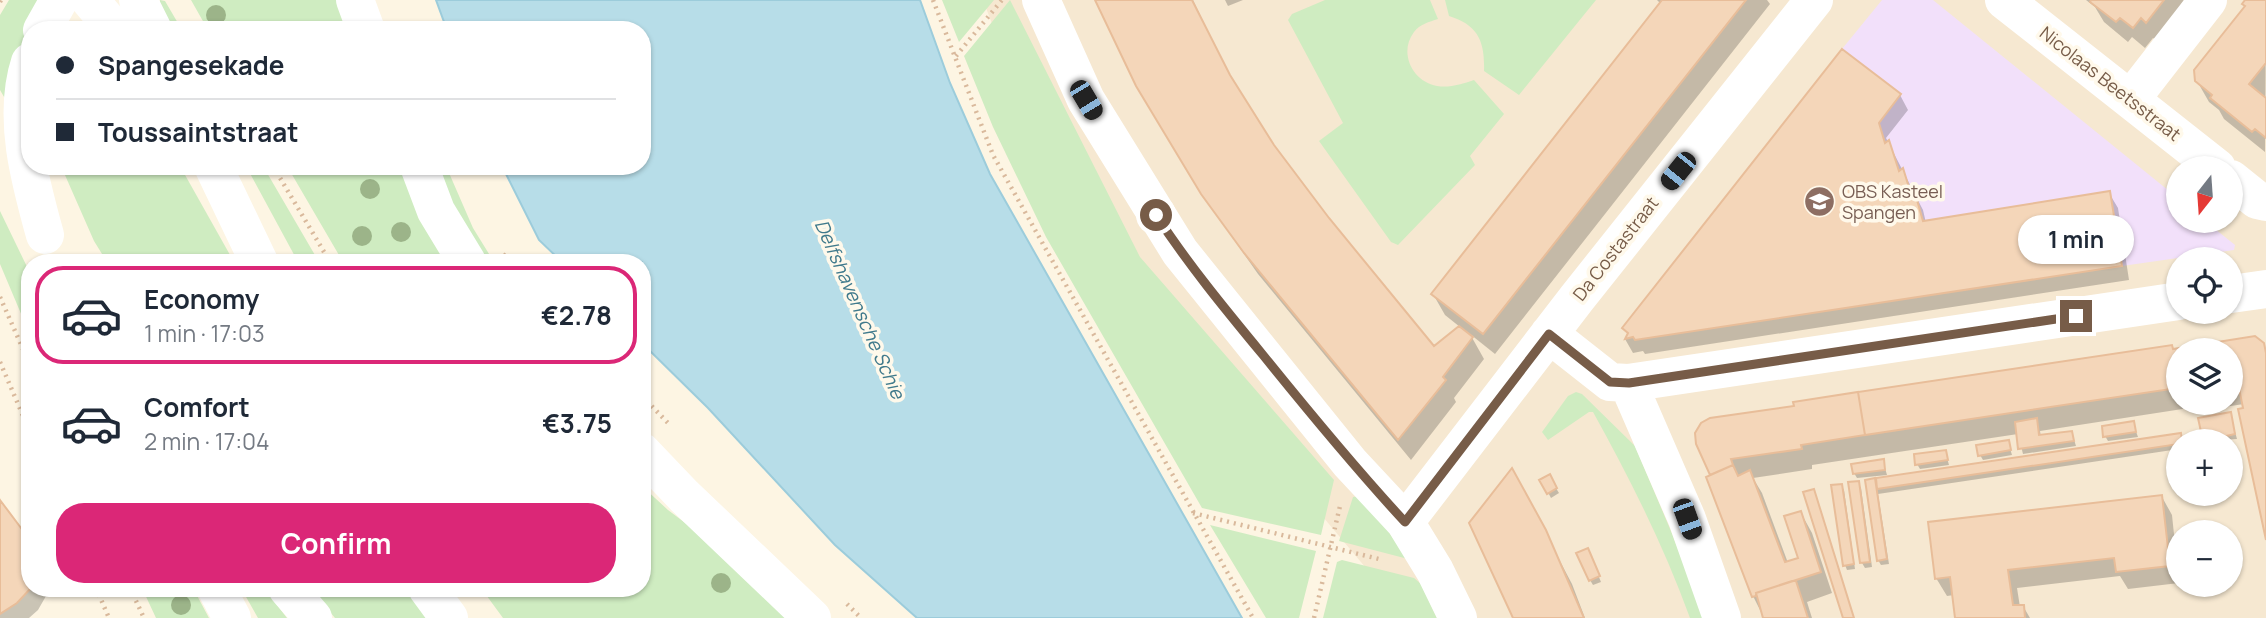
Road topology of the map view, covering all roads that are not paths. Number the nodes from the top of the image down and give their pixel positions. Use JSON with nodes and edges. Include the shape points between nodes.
{"nodes":[{"id":1,"x":59,"y":0,"type":"edge"},
{"id":2,"x":90,"y":0,"type":"edge"},
{"id":3,"x":138,"y":0,"type":"edge"},
{"id":4,"x":355,"y":0,"type":"edge"},
{"id":5,"x":1041,"y":0,"type":"edge"},
{"id":6,"x":1814,"y":0,"type":"edge"},
{"id":7,"x":2004,"y":0,"type":"edge"},
{"id":8,"x":2208,"y":0,"type":"edge"},
{"id":9,"x":47,"y":21,"type":"edge"},
{"id":10,"x":108,"y":21,"type":"edge"},
{"id":11,"x":148,"y":21,"type":"edge"},
{"id":12,"x":363,"y":21,"type":"edge"},
{"id":13,"x":2131,"y":99,"type":"junction"},
{"id":14,"x":0,"y":153,"type":"edge"},
{"id":15,"x":2202,"y":156,"type":"edge"},
{"id":16,"x":217,"y":175,"type":"edge"},
{"id":17,"x":422,"y":175,"type":"edge"},
{"id":18,"x":35,"y":181,"type":"edge"},
{"id":19,"x":2244,"y":190,"type":"edge"},
{"id":20,"x":2266,"y":202,"type":"edge"},
{"id":21,"x":52,"y":249,"type":"edge"},
{"id":22,"x":255,"y":254,"type":"edge"},
{"id":23,"x":462,"y":254,"type":"edge"},
{"id":24,"x":2266,"y":289,"type":"edge"},
{"id":25,"x":2243,"y":292,"type":"edge"},
{"id":26,"x":2166,"y":303,"type":"edge"},
{"id":27,"x":1549,"y":334,"type":"junction"},
{"id":28,"x":1629,"y":383,"type":"junction"},
{"id":29,"x":651,"y":461,"type":"edge"},
{"id":30,"x":651,"y":470,"type":"edge"},
{"id":31,"x":684,"y":496,"type":"junction"},
{"id":32,"x":1405,"y":522,"type":"junction"},
{"id":33,"x":221,"y":597,"type":"edge"},
{"id":34,"x":295,"y":597,"type":"edge"},
{"id":35,"x":434,"y":597,"type":"edge"},
{"id":36,"x":232,"y":618,"type":"edge"},
{"id":37,"x":313,"y":618,"type":"edge"},
{"id":38,"x":449,"y":618,"type":"edge"},
{"id":39,"x":812,"y":618,"type":"edge"},
{"id":40,"x":1458,"y":618,"type":"edge"},
{"id":41,"x":1722,"y":618,"type":"edge"}],
"edges":[{"from":1,"to":9,"type":"street"},
{"from":2,"to":10,"type":"street"},
{"from":3,"to":11,"type":"street"},
{"from":4,"to":12,"type":"street"},
{"from":5,"to":32,"type":"street","via":[[1086,100],[1180,252],[1350,463]]},
{"from":6,"to":27,"type":"street","name":"Da Costastraat"},
{"from":7,"to":13,"type":"street","name":"Nicolaas Beetsstraat"},
{"from":8,"to":13,"type":"street"},
{"from":13,"to":15,"type":"street","name":"Nicolaas Beetsstraat"},
{"from":14,"to":21,"type":"street"},
{"from":16,"to":22,"type":"street"},
{"from":17,"to":23,"type":"street","via":[[436,211]]},
{"from":18,"to":21,"type":"street"},
{"from":19,"to":20,"type":"street"},
{"from":24,"to":25,"type":"street"},
{"from":26,"to":28,"type":"street"},
{"from":27,"to":28,"type":"street","via":[[1610,382]]},
{"from":27,"to":32,"type":"street","name":"Da Costastraat"},
{"from":28,"to":41,"type":"street","via":[[1687,519]]},
{"from":29,"to":31,"type":"street"},
{"from":30,"to":31,"type":"street"},
{"from":31,"to":39,"type":"street"},
{"from":32,"to":40,"type":"street"},
{"from":33,"to":36,"type":"street"},
{"from":34,"to":37,"type":"street"},
{"from":35,"to":38,"type":"street"}]}
